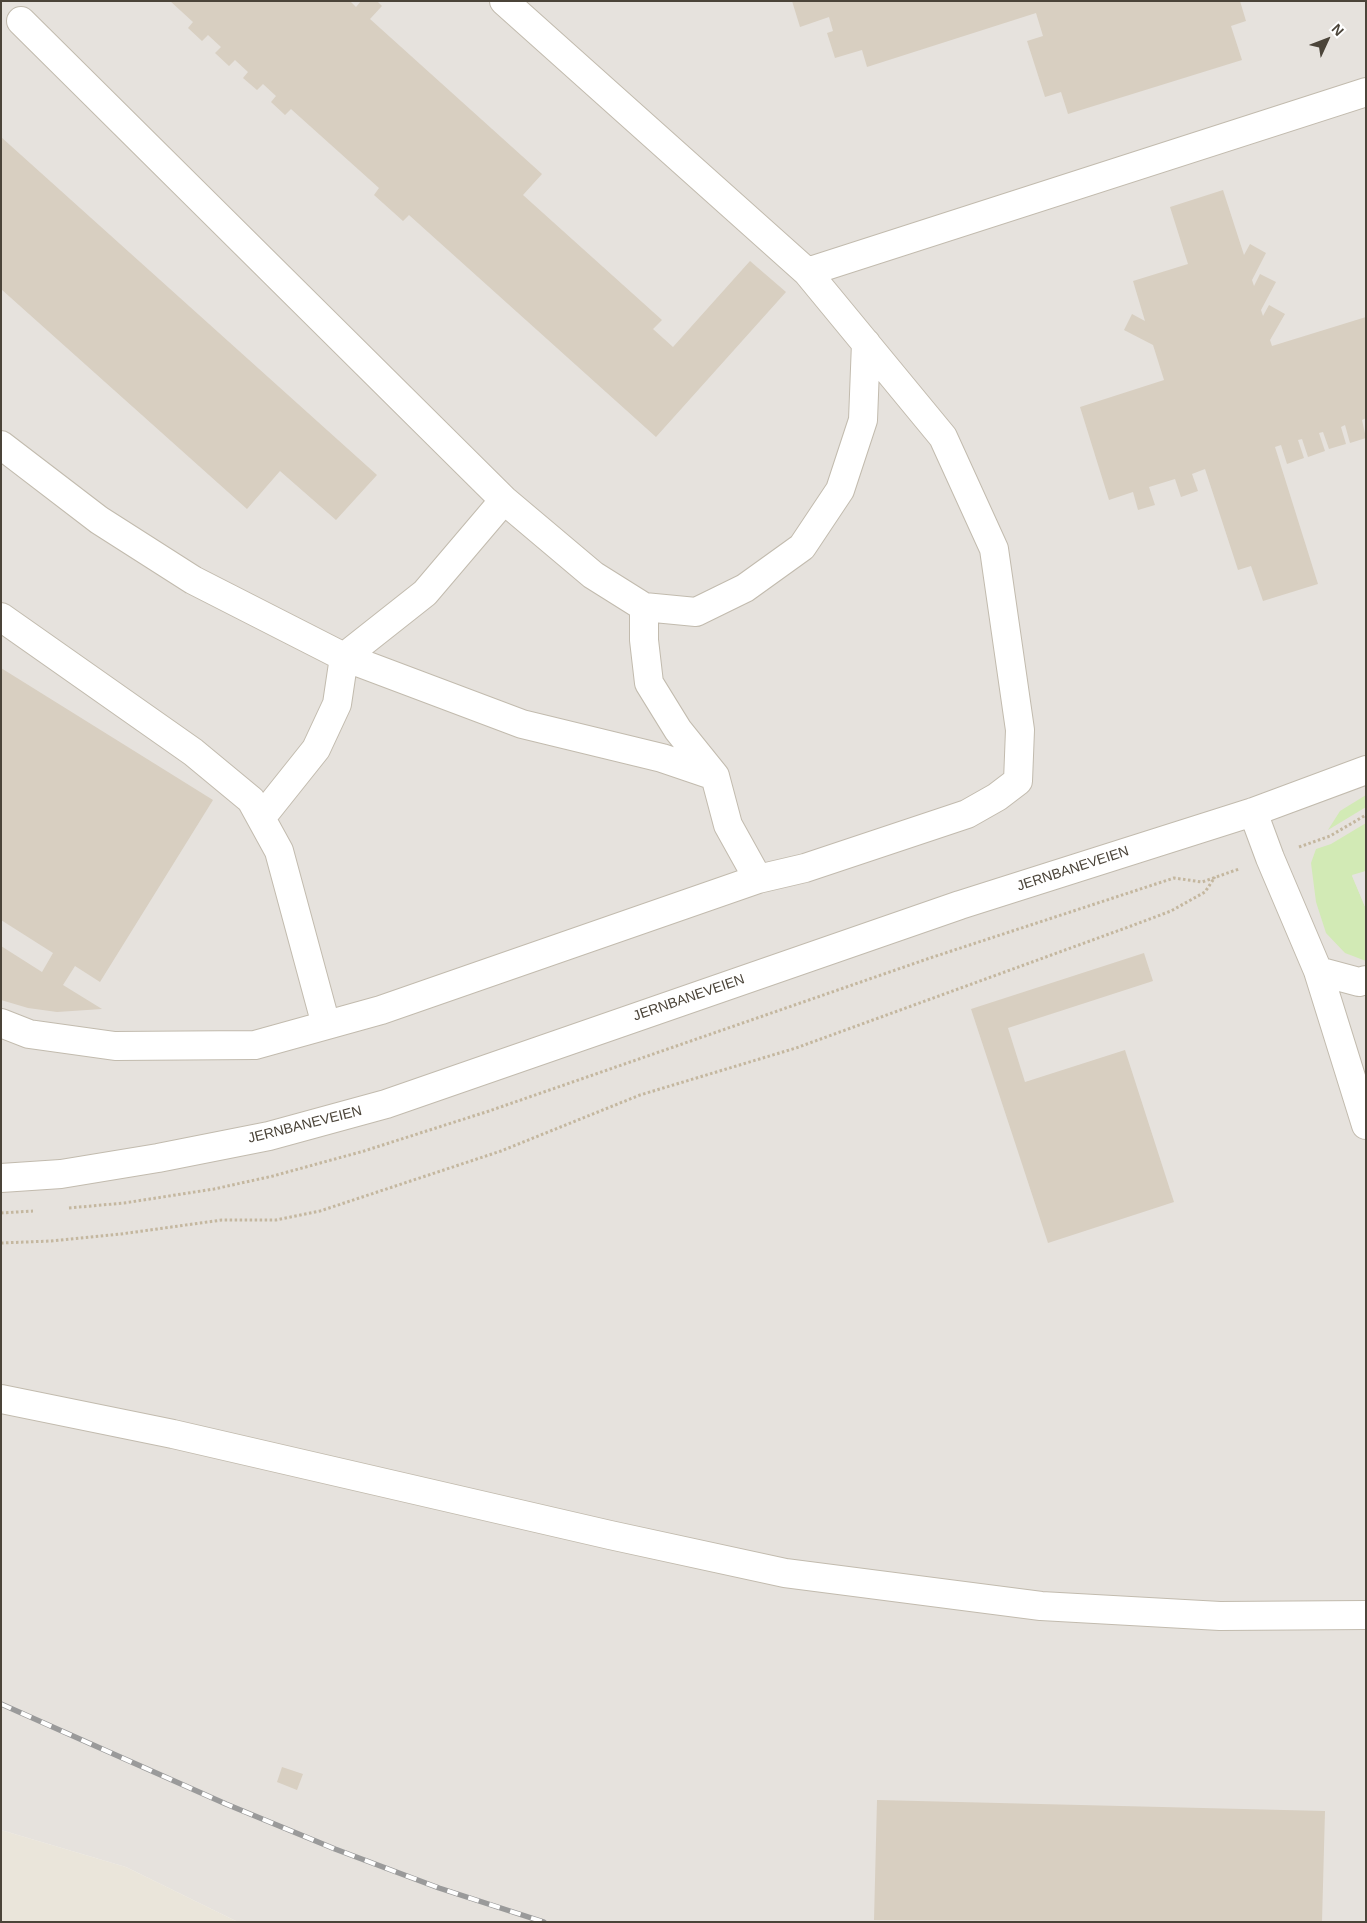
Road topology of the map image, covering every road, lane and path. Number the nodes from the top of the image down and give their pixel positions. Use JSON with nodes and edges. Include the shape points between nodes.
{"nodes":[{"id":1,"x":504,"y":1,"type":"edge"},
{"id":2,"x":20,"y":21,"type":"dead end"},
{"id":3,"x":1366,"y":92,"type":"edge"},
{"id":4,"x":807,"y":272,"type":"junction"},
{"id":5,"x":866,"y":343,"type":"junction"},
{"id":6,"x":1,"y":445,"type":"edge"},
{"id":7,"x":504,"y":500,"type":"junction"},
{"id":8,"x":644,"y":607,"type":"junction"},
{"id":9,"x":1,"y":617,"type":"edge"},
{"id":10,"x":344,"y":657,"type":"junction"},
{"id":11,"x":1366,"y":770,"type":"edge"},
{"id":12,"x":715,"y":776,"type":"junction"},
{"id":13,"x":1253,"y":812,"type":"junction"},
{"id":14,"x":1366,"y":815,"type":"edge"},
{"id":15,"x":261,"y":818,"type":"junction"},
{"id":16,"x":1270,"y":858,"type":"junction"},
{"id":17,"x":1216,"y":877,"type":"junction"},
{"id":18,"x":758,"y":879,"type":"junction"},
{"id":19,"x":1318,"y":971,"type":"junction"},
{"id":20,"x":1364,"y":984,"type":"edge"},
{"id":21,"x":1,"y":1023,"type":"edge"},
{"id":22,"x":326,"y":1025,"type":"junction"},
{"id":23,"x":1366,"y":1125,"type":"edge"},
{"id":24,"x":1,"y":1178,"type":"edge"},
{"id":25,"x":68,"y":1208,"type":"dead end"},
{"id":26,"x":39,"y":1210,"type":"dead end"},
{"id":27,"x":1,"y":1213,"type":"edge"},
{"id":28,"x":1,"y":1243,"type":"edge"},
{"id":29,"x":1,"y":1399,"type":"edge"},
{"id":30,"x":1366,"y":1615,"type":"edge"}],
"edges":[{"from":1,"to":4,"type":"street"},
{"from":2,"to":7,"type":"street"},
{"from":3,"to":4,"type":"street"},
{"from":4,"to":5,"type":"street"},
{"from":5,"to":8,"type":"street","via":[[862,420],[840,490],[802,547],[745,588],[696,612]]},
{"from":5,"to":18,"type":"street","via":[[943,437],[994,549],[1020,730],[1018,781],[967,814],[805,868]]},
{"from":6,"to":10,"type":"street","via":[[99,520],[193,580]]},
{"from":7,"to":8,"type":"street","via":[[593,575]]},
{"from":7,"to":10,"type":"street","via":[[425,593]]},
{"from":8,"to":12,"type":"street","via":[[649,683],[678,730]]},
{"from":9,"to":15,"type":"street","via":[[193,752],[251,800]]},
{"from":10,"to":12,"type":"street","via":[[522,724],[662,758]]},
{"from":10,"to":15,"type":"street","via":[[337,704],[316,749]]},
{"from":11,"to":13,"type":"street","name":"JERNBANEVEIEN"},
{"from":12,"to":18,"type":"street","via":[[728,825]]},
{"from":13,"to":16,"type":"street"},
{"from":13,"to":24,"type":"street","name":"JERNBANEVEIEN","via":[[951,908],[386,1104],[269,1136],[158,1158],[61,1174]]},
{"from":14,"to":16,"type":"path","via":[[1330,836]]},
{"from":15,"to":22,"type":"street","via":[[279,851]]},
{"from":16,"to":17,"type":"path"},
{"from":16,"to":19,"type":"street"},
{"from":17,"to":25,"type":"path","via":[[1202,882],[1174,878],[364,1151],[214,1189]]},
{"from":17,"to":28,"type":"path","via":[[1204,892],[1171,911],[1131,926],[796,1048],[640,1095],[501,1151],[320,1211],[276,1220],[222,1220],[121,1234]]},
{"from":18,"to":22,"type":"street","via":[[381,1010]]},
{"from":19,"to":20,"type":"street"},
{"from":19,"to":23,"type":"street"},
{"from":21,"to":22,"type":"street","via":[[29,1034],[115,1046],[255,1045]]},
{"from":26,"to":27,"type":"path"},
{"from":29,"to":30,"type":"street","via":[[173,1434],[785,1572],[1041,1606],[1220,1616]]}]}
